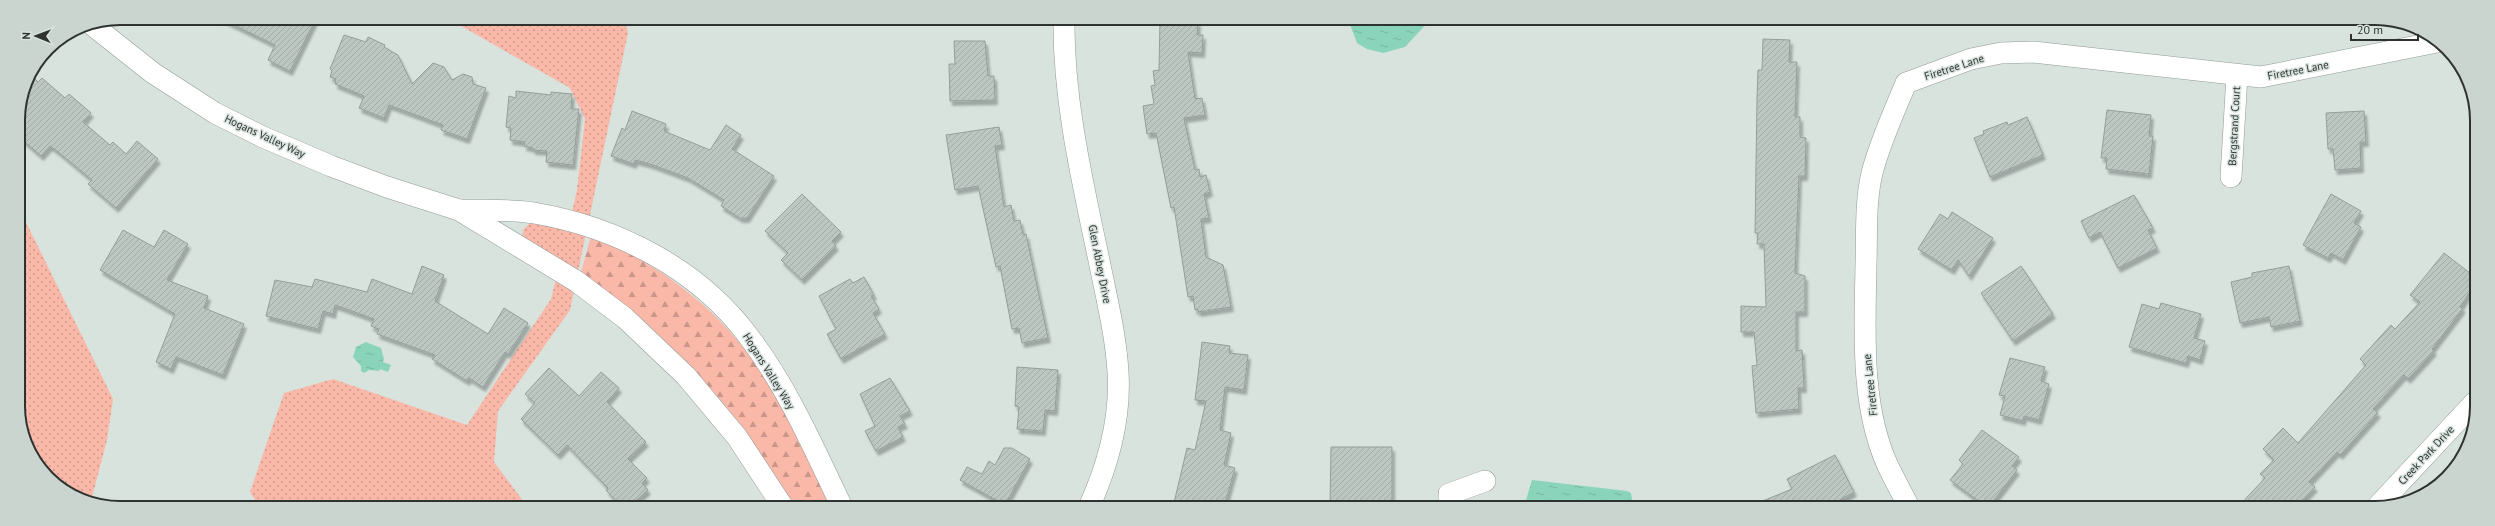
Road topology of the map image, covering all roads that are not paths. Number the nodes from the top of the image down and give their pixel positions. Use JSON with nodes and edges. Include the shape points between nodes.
{"nodes":[{"id":1,"x":1064,"y":25,"type":"edge"},
{"id":2,"x":97,"y":28,"type":"edge"},
{"id":3,"x":2431,"y":43,"type":"edge"},
{"id":4,"x":2237,"y":75,"type":"junction"},
{"id":5,"x":2231,"y":178,"type":"dead end"},
{"id":6,"x":459,"y":210,"type":"junction"},
{"id":7,"x":2470,"y":407,"type":"edge"},
{"id":8,"x":1485,"y":482,"type":"dead end"},
{"id":9,"x":2383,"y":500,"type":"edge"},
{"id":10,"x":779,"y":501,"type":"edge"},
{"id":11,"x":839,"y":501,"type":"edge"},
{"id":12,"x":1092,"y":501,"type":"edge"},
{"id":13,"x":1449,"y":501,"type":"edge"},
{"id":14,"x":1906,"y":501,"type":"edge"}],
"edges":[{"from":1,"to":12,"type":"street","name":"Glen Abbey Drive","via":[[1069,98],[1115,338],[1118,373],[1117,411],[1112,446]]},
{"from":2,"to":6,"type":"street","name":"Hogans Valley Way","via":[[158,76],[215,113],[263,137],[387,187]]},
{"from":3,"to":4,"type":"street","name":"Firetree Lane","via":[[2276,75]]},
{"from":4,"to":5,"type":"street","name":"Bergstrand Court"},
{"from":4,"to":14,"type":"street","name":"Firetree Lane","via":[[2033,52],[2009,53],[1971,60],[1906,83],[1871,174],[1867,223],[1866,309],[1867,372],[1873,418],[1887,463]]},
{"from":6,"to":10,"type":"street","name":"Hogans Valley Way","via":[[576,281],[625,318],[686,376],[738,437]]},
{"from":6,"to":11,"type":"street","name":"Hogans Valley Way","via":[[533,212],[588,224],[650,251],[704,289],[749,336],[787,395]]},
{"from":7,"to":9,"type":"street","name":"Creek Park Drive"},
{"from":8,"to":13,"type":"street","via":[[1449,494]]}]}
